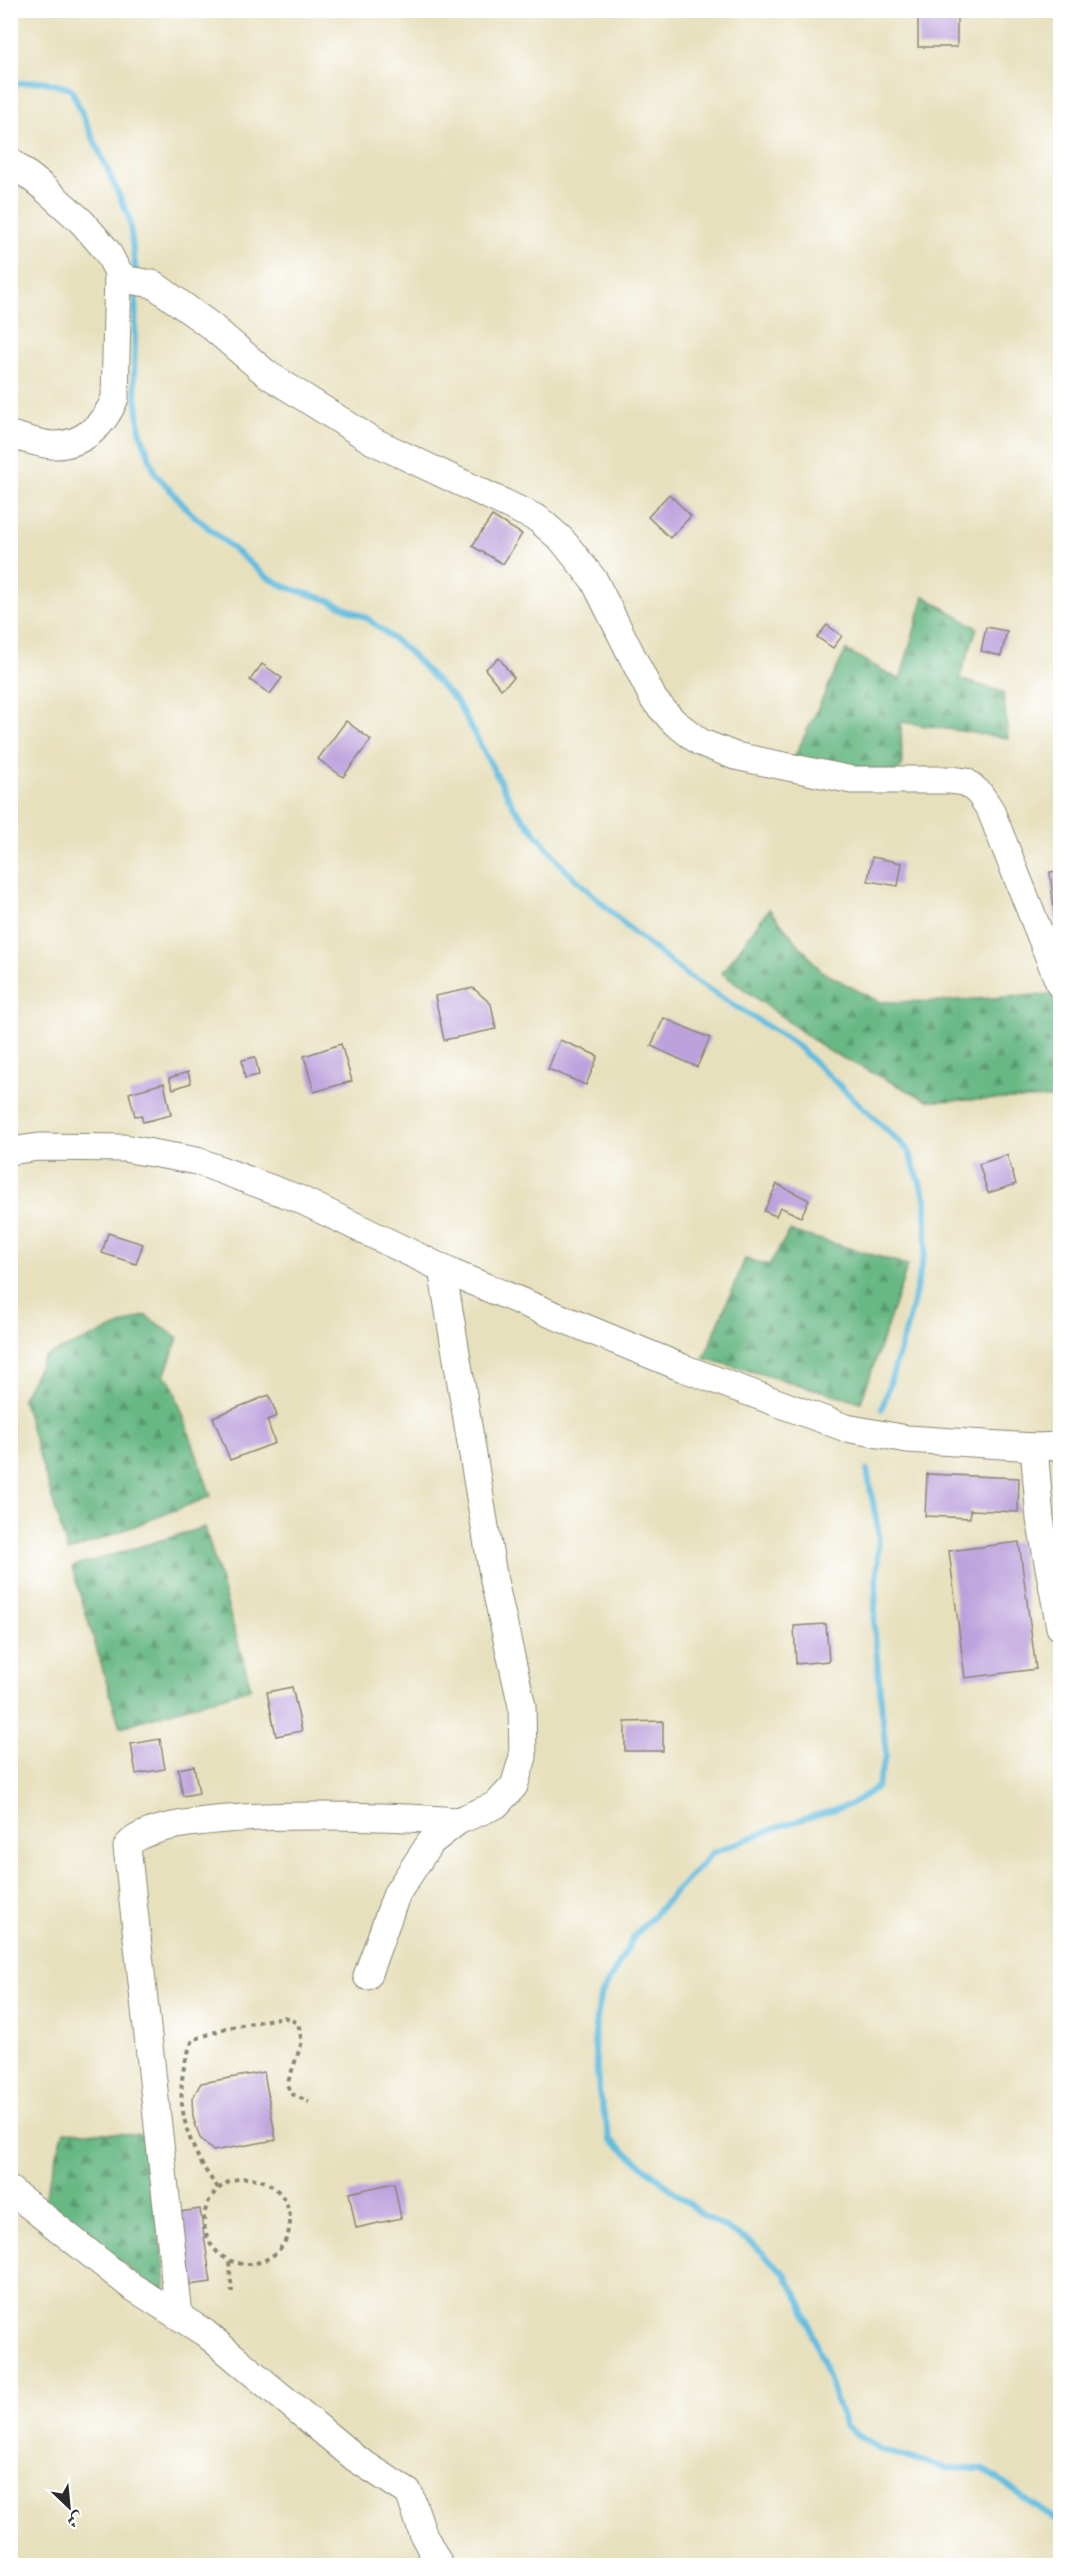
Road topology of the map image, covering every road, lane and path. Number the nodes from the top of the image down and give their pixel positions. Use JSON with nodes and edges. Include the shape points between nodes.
{"nodes":[{"id":1,"x":10,"y":161,"type":"edge"},
{"id":2,"x":133,"y":279,"type":"junction"},
{"id":3,"x":10,"y":435,"type":"edge"},
{"id":4,"x":1060,"y":985,"type":"edge"},
{"id":5,"x":10,"y":1151,"type":"edge"},
{"id":6,"x":442,"y":1269,"type":"junction"},
{"id":7,"x":1060,"y":1446,"type":"edge"},
{"id":8,"x":1034,"y":1448,"type":"junction"},
{"id":9,"x":1060,"y":1627,"type":"edge"},
{"id":10,"x":458,"y":1821,"type":"junction"},
{"id":11,"x":367,"y":1976,"type":"dead end"},
{"id":12,"x":309,"y":2102,"type":"dead end"},
{"id":13,"x":218,"y":2188,"type":"junction"},
{"id":14,"x":10,"y":2190,"type":"edge"},
{"id":15,"x":229,"y":2262,"type":"junction"},
{"id":16,"x":232,"y":2292,"type":"dead end"},
{"id":17,"x":179,"y":2315,"type":"junction"},
{"id":18,"x":440,"y":2565,"type":"edge"}],
"edges":[{"from":1,"to":2,"type":"street","via":[[82,222]]},
{"from":2,"to":3,"type":"street","via":[[114,398],[107,417],[74,441],[52,445]]},
{"from":2,"to":4,"type":"street","via":[[211,326],[267,374],[364,436],[538,519],[562,540],[594,580],[654,700],[700,742],[735,756],[852,780],[966,783],[979,793],[997,822]]},
{"from":5,"to":6,"type":"street","via":[[39,1147],[123,1148],[196,1161],[299,1199]]},
{"from":6,"to":8,"type":"street","via":[[683,1368],[846,1428],[907,1439]]},
{"from":6,"to":10,"type":"street","via":[[494,1581],[522,1706],[523,1757],[514,1786],[496,1805]]},
{"from":7,"to":8,"type":"street"},
{"from":8,"to":9,"type":"street","via":[[1040,1519]]},
{"from":10,"to":11,"type":"street","via":[[430,1843],[397,1893]]},
{"from":10,"to":17,"type":"street","via":[[375,1815],[234,1818],[148,1831],[131,1839],[127,1848]]},
{"from":12,"to":13,"type":"path","via":[[292,2094],[287,2085],[302,2042],[298,2023],[285,2017],[226,2028],[193,2040],[185,2057],[181,2086],[184,2122],[200,2165]]},
{"from":13,"to":15,"type":"path","via":[[204,2212],[204,2226],[207,2240]]},
{"from":13,"to":15,"type":"path","via":[[245,2177],[260,2179],[278,2190],[290,2209],[291,2224],[279,2250],[253,2264]]},
{"from":14,"to":17,"type":"street","via":[[132,2286]]},
{"from":15,"to":16,"type":"path"},
{"from":17,"to":18,"type":"street","via":[[355,2458],[409,2493],[424,2536]]}]}
